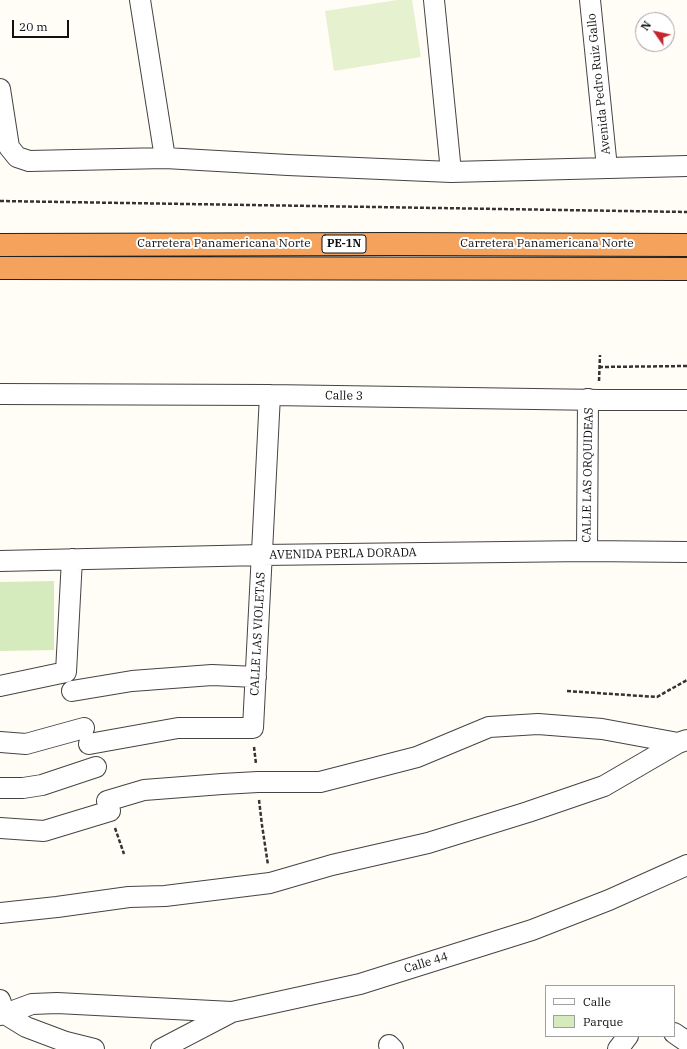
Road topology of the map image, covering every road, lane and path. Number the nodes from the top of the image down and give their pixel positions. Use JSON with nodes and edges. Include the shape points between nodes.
{"nodes":[{"id":1,"x":140,"y":0,"type":"edge"},
{"id":2,"x":434,"y":0,"type":"edge"},
{"id":3,"x":590,"y":0,"type":"edge"},
{"id":4,"x":0,"y":90,"type":"edge"},
{"id":5,"x":165,"y":158,"type":"junction"},
{"id":6,"x":687,"y":166,"type":"edge"},
{"id":7,"x":607,"y":168,"type":"junction"},
{"id":8,"x":451,"y":172,"type":"junction"},
{"id":9,"x":0,"y":201,"type":"edge"},
{"id":10,"x":687,"y":212,"type":"edge"},
{"id":11,"x":0,"y":245,"type":"edge"},
{"id":12,"x":687,"y":245,"type":"edge"},
{"id":13,"x":0,"y":268,"type":"edge"},
{"id":14,"x":687,"y":269,"type":"edge"},
{"id":15,"x":600,"y":355,"type":"dead end"},
{"id":16,"x":687,"y":366,"type":"edge"},
{"id":17,"x":599,"y":367,"type":"junction"},
{"id":18,"x":0,"y":394,"type":"edge"},
{"id":19,"x":270,"y":395,"type":"junction"},
{"id":20,"x":594,"y":400,"type":"junction"},
{"id":21,"x":687,"y":400,"type":"edge"},
{"id":22,"x":587,"y":551,"type":"junction"},
{"id":23,"x":687,"y":552,"type":"edge"},
{"id":24,"x":262,"y":556,"type":"junction"},
{"id":25,"x":72,"y":559,"type":"junction"},
{"id":26,"x":0,"y":561,"type":"edge"},
{"id":27,"x":256,"y":677,"type":"junction"},
{"id":28,"x":687,"y":680,"type":"edge"},
{"id":29,"x":0,"y":686,"type":"edge"},
{"id":30,"x":72,"y":691,"type":"dead end"},
{"id":31,"x":567,"y":692,"type":"dead end"},
{"id":32,"x":253,"y":728,"type":"junction"},
{"id":33,"x":682,"y":741,"type":"edge"},
{"id":34,"x":0,"y":742,"type":"edge"},
{"id":35,"x":96,"y":766,"type":"dead end"},
{"id":36,"x":258,"y":782,"type":"junction"},
{"id":37,"x":0,"y":788,"type":"edge"},
{"id":38,"x":0,"y":828,"type":"edge"},
{"id":39,"x":687,"y":865,"type":"edge"},
{"id":40,"x":270,"y":883,"type":"junction"},
{"id":41,"x":0,"y":913,"type":"edge"},
{"id":42,"x":2,"y":1010,"type":"edge"},
{"id":43,"x":232,"y":1012,"type":"junction"},
{"id":44,"x":675,"y":1034,"type":"edge"},
{"id":45,"x":627,"y":1037,"type":"edge"},
{"id":46,"x":687,"y":1042,"type":"edge"},
{"id":47,"x":94,"y":1049,"type":"edge"},
{"id":48,"x":161,"y":1049,"type":"edge"},
{"id":49,"x":618,"y":1049,"type":"edge"}],
"edges":[{"from":1,"to":5,"type":"street"},
{"from":2,"to":8,"type":"street"},
{"from":3,"to":7,"type":"street","name":"Avenida Pedro Ruiz Gallo"},
{"from":4,"to":5,"type":"street","via":[[9,147],[18,157],[29,161]]},
{"from":5,"to":8,"type":"street"},
{"from":6,"to":7,"type":"street"},
{"from":7,"to":8,"type":"street"},
{"from":9,"to":10,"type":"path"},
{"from":11,"to":12,"type":"highway","name":"Carretera Panamericana Norte","number":"PE-1N"},
{"from":13,"to":14,"type":"highway","name":"Carretera Panamericana Norte","number":"PE-1N"},
{"from":15,"to":17,"type":"path"},
{"from":16,"to":17,"type":"path"},
{"from":17,"to":20,"type":"path"},
{"from":18,"to":19,"type":"street","name":"Calle 3"},
{"from":19,"to":20,"type":"street","name":"Calle 3"},
{"from":19,"to":24,"type":"street","name":"CALLE LAS VIOLETAS"},
{"from":20,"to":21,"type":"street","name":"Calle 3"},
{"from":20,"to":22,"type":"street","name":"CALLE LAS ORQUIDEAS"},
{"from":22,"to":23,"type":"street","name":"AVENIDA PERLA DORADA"},
{"from":22,"to":24,"type":"street","name":"AVENIDA PERLA DORADA"},
{"from":24,"to":25,"type":"street","name":"AVENIDA PERLA DORADA"},
{"from":24,"to":27,"type":"street","name":"CALLE LAS VIOLETAS"},
{"from":25,"to":26,"type":"street","name":"AVENIDA PERLA DORADA"},
{"from":25,"to":29,"type":"street","via":[[66,672]]},
{"from":27,"to":30,"type":"street","via":[[205,675],[132,681]]},
{"from":27,"to":32,"type":"street","name":"CALLE LAS VIOLETAS"},
{"from":28,"to":31,"type":"path","via":[[657,697]]},
{"from":32,"to":34,"type":"street","via":[[178,728],[26,744]]},
{"from":32,"to":36,"type":"path"},
{"from":33,"to":36,"type":"street","via":[[602,729],[538,724],[489,727],[417,757],[320,782]]},
{"from":33,"to":40,"type":"street","via":[[604,786],[428,843],[332,865]]},
{"from":35,"to":37,"type":"street","via":[[42,785]]},
{"from":36,"to":38,"type":"street","via":[[144,790],[44,831]]},
{"from":36,"to":40,"type":"path"},
{"from":39,"to":43,"type":"street","name":"Calle 44","via":[[609,900],[532,930],[360,984]]},
{"from":40,"to":41,"type":"street"},
{"from":42,"to":43,"type":"street","via":[[32,1004],[57,1003]]},
{"from":42,"to":47,"type":"street","via":[[26,1027]]},
{"from":43,"to":48,"type":"street","name":"Calle 44"},
{"from":44,"to":46,"type":"street"},
{"from":45,"to":49,"type":"street"}]}
